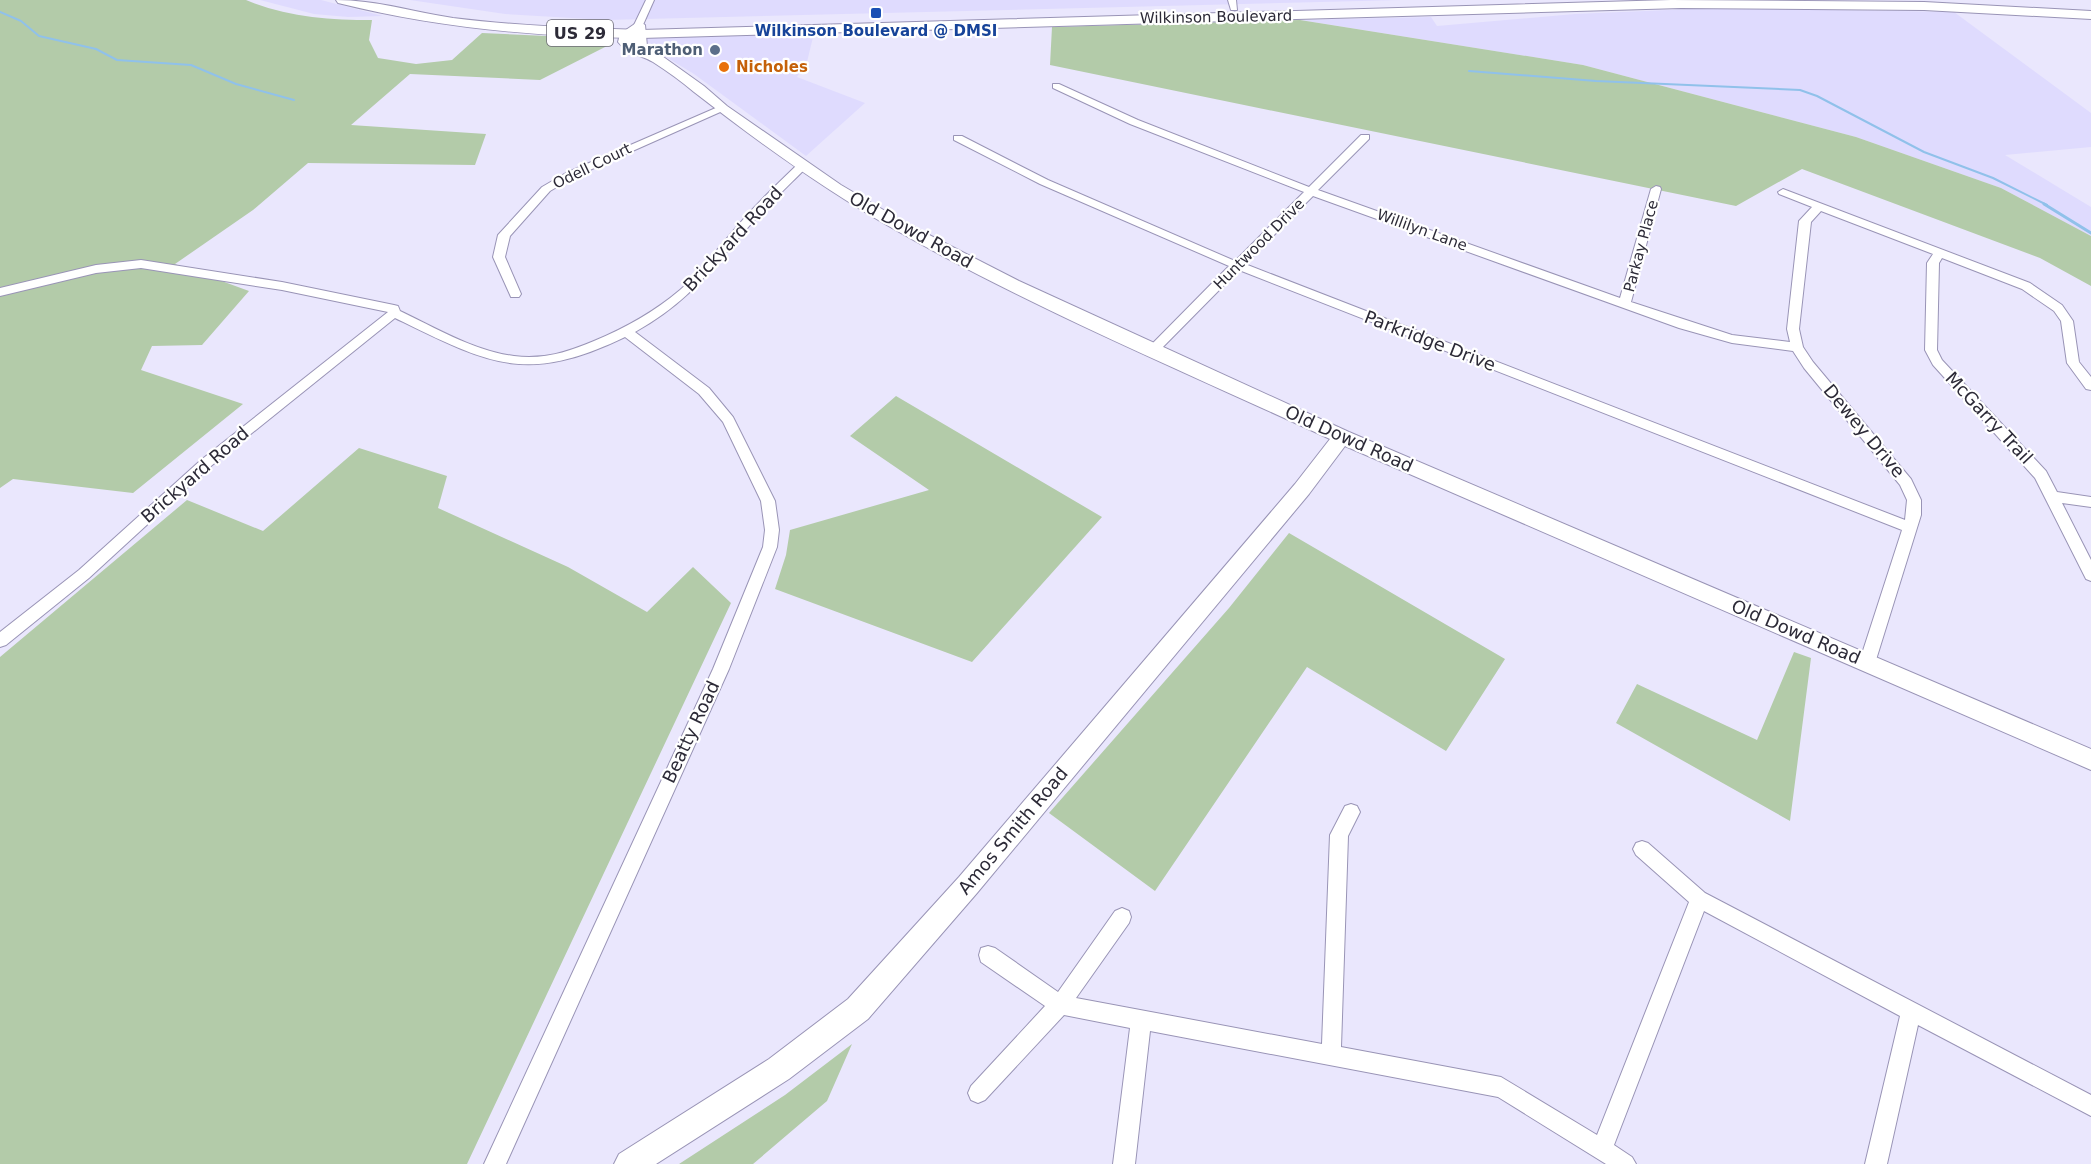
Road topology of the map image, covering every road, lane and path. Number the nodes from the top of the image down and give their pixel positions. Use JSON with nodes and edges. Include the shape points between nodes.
{"nodes":[{"id":1,"x":343,"y":0,"type":"edge"},
{"id":2,"x":382,"y":0,"type":"edge"},
{"id":3,"x":650,"y":0,"type":"edge"},
{"id":4,"x":1342,"y":0,"type":"edge"},
{"id":5,"x":1548,"y":0,"type":"edge"},
{"id":6,"x":1924,"y":0,"type":"edge"},
{"id":7,"x":1781,"y":2,"type":"edge"},
{"id":8,"x":1233,"y":4,"type":"edge"},
{"id":9,"x":1425,"y":5,"type":"edge"},
{"id":10,"x":1251,"y":7,"type":"junction"},
{"id":11,"x":2091,"y":9,"type":"edge"},
{"id":12,"x":2091,"y":15,"type":"edge"},
{"id":13,"x":634,"y":34,"type":"junction"},
{"id":14,"x":1056,"y":86,"type":"dead end"},
{"id":15,"x":722,"y":109,"type":"junction"},
{"id":16,"x":1365,"y":137,"type":"dead end"},
{"id":17,"x":958,"y":138,"type":"dead end"},
{"id":18,"x":802,"y":166,"type":"junction"},
{"id":19,"x":1656,"y":189,"type":"dead end"},
{"id":20,"x":1311,"y":191,"type":"junction"},
{"id":21,"x":1783,"y":192,"type":"dead end"},
{"id":22,"x":1820,"y":206,"type":"junction"},
{"id":23,"x":1940,"y":254,"type":"junction"},
{"id":24,"x":1238,"y":266,"type":"junction"},
{"id":25,"x":0,"y":292,"type":"edge"},
{"id":26,"x":515,"y":294,"type":"dead end"},
{"id":27,"x":1625,"y":303,"type":"junction"},
{"id":28,"x":394,"y":313,"type":"junction"},
{"id":29,"x":626,"y":332,"type":"junction"},
{"id":30,"x":1797,"y":347,"type":"junction"},
{"id":31,"x":1154,"y":350,"type":"junction"},
{"id":32,"x":2091,"y":386,"type":"edge"},
{"id":33,"x":1342,"y":437,"type":"junction"},
{"id":34,"x":2053,"y":497,"type":"junction"},
{"id":35,"x":2091,"y":502,"type":"edge"},
{"id":36,"x":1909,"y":527,"type":"junction"},
{"id":37,"x":2091,"y":575,"type":"edge"},
{"id":38,"x":0,"y":641,"type":"edge"},
{"id":39,"x":1867,"y":663,"type":"junction"},
{"id":40,"x":2091,"y":760,"type":"edge"},
{"id":41,"x":1351,"y":812,"type":"dead end"},
{"id":42,"x":1642,"y":849,"type":"dead end"},
{"id":43,"x":1699,"y":899,"type":"junction"},
{"id":44,"x":1122,"y":917,"type":"dead end"},
{"id":45,"x":988,"y":955,"type":"dead end"},
{"id":46,"x":1060,"y":1005,"type":"junction"},
{"id":47,"x":1911,"y":1011,"type":"junction"},
{"id":48,"x":1141,"y":1020,"type":"junction"},
{"id":49,"x":1331,"y":1056,"type":"junction"},
{"id":50,"x":978,"y":1093,"type":"dead end"},
{"id":51,"x":2091,"y":1106,"type":"edge"},
{"id":52,"x":1602,"y":1150,"type":"junction"},
{"id":53,"x":495,"y":1164,"type":"edge"},
{"id":54,"x":629,"y":1164,"type":"edge"},
{"id":55,"x":1124,"y":1164,"type":"edge"},
{"id":56,"x":1624,"y":1164,"type":"edge"},
{"id":57,"x":1876,"y":1164,"type":"edge"}],
"edges":[{"from":1,"to":13,"type":"main road","number":"US 29","via":[[459,23]]},
{"from":2,"to":13,"type":"main road","name":"Wilkinson Boulevard","number":"US 29","via":[[453,13]]},
{"from":3,"to":13,"type":"street"},
{"from":4,"to":10,"type":"main road"},
{"from":5,"to":9,"type":"main road","name":"Wilkinson Boulevard","number":"US 29"},
{"from":6,"to":11,"type":"main road"},
{"from":7,"to":9,"type":"main road","via":[[1603,7],[1454,20],[1437,17]]},
{"from":7,"to":12,"type":"main road"},
{"from":8,"to":10,"type":"main road","name":"Wilkinson Boulevard","number":"US 29"},
{"from":8,"to":13,"type":"main road","name":"Wilkinson Boulevard","number":"US 29"},
{"from":9,"to":10,"type":"main road","name":"Wilkinson Boulevard","number":"US 29"},
{"from":9,"to":13,"type":"main road","name":"Wilkinson Boulevard","number":"US 29"},
{"from":13,"to":15,"type":"street","name":"Old Dowd Road","via":[[644,51]]},
{"from":14,"to":20,"type":"street","name":"Willilyn Lane","via":[[1188,144]]},
{"from":15,"to":18,"type":"street","name":"Old Dowd Road"},
{"from":15,"to":26,"type":"street","name":"Odell Court","via":[[589,166],[546,189],[504,235],[499,257]]},
{"from":16,"to":20,"type":"street","name":"Huntwood Drive"},
{"from":17,"to":24,"type":"street","name":"Parkridge Drive","via":[[1129,221]]},
{"from":18,"to":29,"type":"street","name":"Brickyard Road","via":[[687,290]]},
{"from":18,"to":31,"type":"street","name":"Old Dowd Road","via":[[937,246]]},
{"from":19,"to":27,"type":"street","name":"Parkay Place"},
{"from":20,"to":24,"type":"street","name":"Huntwood Drive"},
{"from":20,"to":27,"type":"street","name":"Willilyn Lane"},
{"from":21,"to":22,"type":"street"},
{"from":22,"to":23,"type":"street"},
{"from":22,"to":30,"type":"street","name":"Dewey Drive","via":[[1805,221],[1793,329]]},
{"from":23,"to":32,"type":"street","via":[[2026,286],[2058,308],[2067,321],[2073,363]]},
{"from":23,"to":34,"type":"street","name":"McGarry Trail","via":[[1932,263],[1931,350],[1937,362],[2033,464]]},
{"from":24,"to":31,"type":"street","name":"Huntwood Drive"},
{"from":24,"to":36,"type":"street","name":"Parkridge Drive"},
{"from":25,"to":28,"type":"street","name":"Brickyard Road","via":[[96,269],[141,264],[282,286],[393,309]]},
{"from":27,"to":30,"type":"street","name":"Willilyn Lane","via":[[1732,339]]},
{"from":28,"to":29,"type":"street","name":"Brickyard Road","via":[[487,353],[518,361],[560,360]]},
{"from":28,"to":38,"type":"street","name":"Brickyard Road","via":[[206,463],[84,574]]},
{"from":29,"to":53,"type":"street","name":"Beatty Road","via":[[704,391],[728,420],[768,501],[770,547],[721,669]]},
{"from":30,"to":36,"type":"street","name":"Dewey Drive","via":[[1906,483],[1914,500]]},
{"from":31,"to":33,"type":"street","name":"Old Dowd Road"},
{"from":33,"to":39,"type":"street","name":"Old Dowd Road"},
{"from":33,"to":54,"type":"street","name":"Amos Smith Road","via":[[968,885],[858,1010],[779,1069]]},
{"from":34,"to":35,"type":"street"},
{"from":34,"to":37,"type":"street","name":"McGarry Trail"},
{"from":36,"to":39,"type":"street","name":"Dewey Drive"},
{"from":39,"to":40,"type":"street","name":"Old Dowd Road"},
{"from":41,"to":49,"type":"street","via":[[1339,835]]},
{"from":42,"to":43,"type":"street"},
{"from":43,"to":47,"type":"street"},
{"from":43,"to":52,"type":"street"},
{"from":44,"to":46,"type":"street"},
{"from":45,"to":46,"type":"street"},
{"from":46,"to":48,"type":"street"},
{"from":46,"to":50,"type":"street"},
{"from":47,"to":51,"type":"street"},
{"from":47,"to":57,"type":"street"},
{"from":48,"to":49,"type":"street"},
{"from":48,"to":55,"type":"street"},
{"from":49,"to":52,"type":"street","via":[[1501,1087]]},
{"from":52,"to":56,"type":"street"}]}
